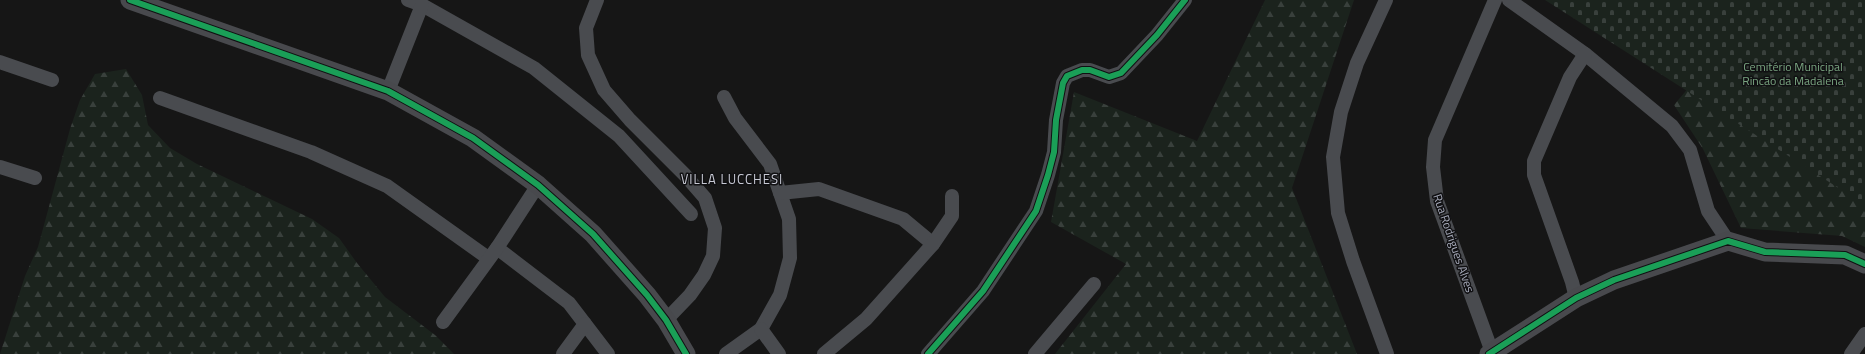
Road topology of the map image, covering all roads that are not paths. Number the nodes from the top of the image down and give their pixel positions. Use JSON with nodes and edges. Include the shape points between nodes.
{"nodes":[{"id":1,"x":130,"y":0,"type":"edge"},
{"id":2,"x":408,"y":0,"type":"edge"},
{"id":3,"x":597,"y":0,"type":"edge"},
{"id":4,"x":1185,"y":0,"type":"edge"},
{"id":5,"x":1386,"y":0,"type":"edge"},
{"id":6,"x":1495,"y":0,"type":"edge"},
{"id":7,"x":1509,"y":0,"type":"edge"},
{"id":8,"x":422,"y":5,"type":"junction"},
{"id":9,"x":1585,"y":54,"type":"junction"},
{"id":10,"x":0,"y":62,"type":"edge"},
{"id":11,"x":52,"y":80,"type":"dead end"},
{"id":12,"x":388,"y":91,"type":"junction"},
{"id":13,"x":724,"y":97,"type":"dead end"},
{"id":14,"x":160,"y":98,"type":"dead end"},
{"id":15,"x":0,"y":167,"type":"edge"},
{"id":16,"x":35,"y":178,"type":"dead end"},
{"id":17,"x":538,"y":185,"type":"junction"},
{"id":18,"x":780,"y":193,"type":"junction"},
{"id":19,"x":952,"y":196,"type":"dead end"},
{"id":20,"x":691,"y":214,"type":"dead end"},
{"id":21,"x":1728,"y":241,"type":"junction"},
{"id":22,"x":933,"y":244,"type":"junction"},
{"id":23,"x":493,"y":253,"type":"junction"},
{"id":24,"x":1865,"y":264,"type":"edge"},
{"id":25,"x":1094,"y":284,"type":"dead end"},
{"id":26,"x":1576,"y":298,"type":"junction"},
{"id":27,"x":666,"y":320,"type":"junction"},
{"id":28,"x":443,"y":322,"type":"dead end"},
{"id":29,"x":585,"y":324,"type":"junction"},
{"id":30,"x":761,"y":329,"type":"junction"},
{"id":31,"x":1865,"y":334,"type":"edge"},
{"id":32,"x":1491,"y":353,"type":"edge"},
{"id":33,"x":563,"y":354,"type":"edge"},
{"id":34,"x":608,"y":354,"type":"edge"},
{"id":35,"x":686,"y":354,"type":"edge"},
{"id":36,"x":726,"y":354,"type":"edge"},
{"id":37,"x":778,"y":354,"type":"edge"},
{"id":38,"x":824,"y":354,"type":"edge"},
{"id":39,"x":928,"y":354,"type":"edge"},
{"id":40,"x":1035,"y":354,"type":"edge"},
{"id":41,"x":1387,"y":354,"type":"edge"},
{"id":42,"x":1851,"y":354,"type":"edge"}],
"edges":[{"from":1,"to":12,"type":"street"},
{"from":2,"to":8,"type":"street"},
{"from":3,"to":27,"type":"street","via":[[586,28],[588,55],[604,90],[705,198],[715,228],[713,256],[704,275],[690,295]]},
{"from":4,"to":39,"type":"street","via":[[1157,35],[1121,73],[1109,77],[1090,70],[1082,70],[1067,76],[1062,82],[1054,152],[1036,211],[983,291]]},
{"from":5,"to":41,"type":"street","via":[[1357,63],[1341,112],[1333,157],[1338,212]]},
{"from":6,"to":32,"type":"street","name":"Rua Rodrigues Alves","via":[[1435,140],[1433,167],[1437,201]]},
{"from":7,"to":9,"type":"street"},
{"from":8,"to":12,"type":"street"},
{"from":8,"to":20,"type":"street","via":[[534,68],[619,136]]},
{"from":9,"to":21,"type":"street","via":[[1672,126],[1690,150],[1708,212]]},
{"from":9,"to":26,"type":"street","via":[[1570,77],[1534,161],[1534,175]]},
{"from":10,"to":11,"type":"street"},
{"from":12,"to":17,"type":"street","via":[[473,138]]},
{"from":13,"to":18,"type":"street","via":[[735,118],[770,164]]},
{"from":14,"to":23,"type":"street","via":[[310,152],[387,186]]},
{"from":15,"to":16,"type":"street"},
{"from":17,"to":23,"type":"street"},
{"from":17,"to":27,"type":"street","via":[[593,234]]},
{"from":18,"to":22,"type":"street","via":[[818,189],[903,219]]},
{"from":18,"to":30,"type":"street","via":[[789,219],[790,258],[780,295]]},
{"from":19,"to":22,"type":"street","via":[[952,216]]},
{"from":21,"to":24,"type":"street","via":[[1765,252],[1845,255]]},
{"from":21,"to":26,"type":"street","via":[[1614,280]]},
{"from":22,"to":38,"type":"street","via":[[866,319]]},
{"from":23,"to":28,"type":"street"},
{"from":23,"to":29,"type":"street","via":[[569,303]]},
{"from":25,"to":40,"type":"street"},
{"from":26,"to":32,"type":"street"},
{"from":27,"to":35,"type":"street"},
{"from":29,"to":33,"type":"street"},
{"from":29,"to":34,"type":"street"},
{"from":30,"to":36,"type":"street"},
{"from":30,"to":37,"type":"street"},
{"from":31,"to":42,"type":"street"}]}
